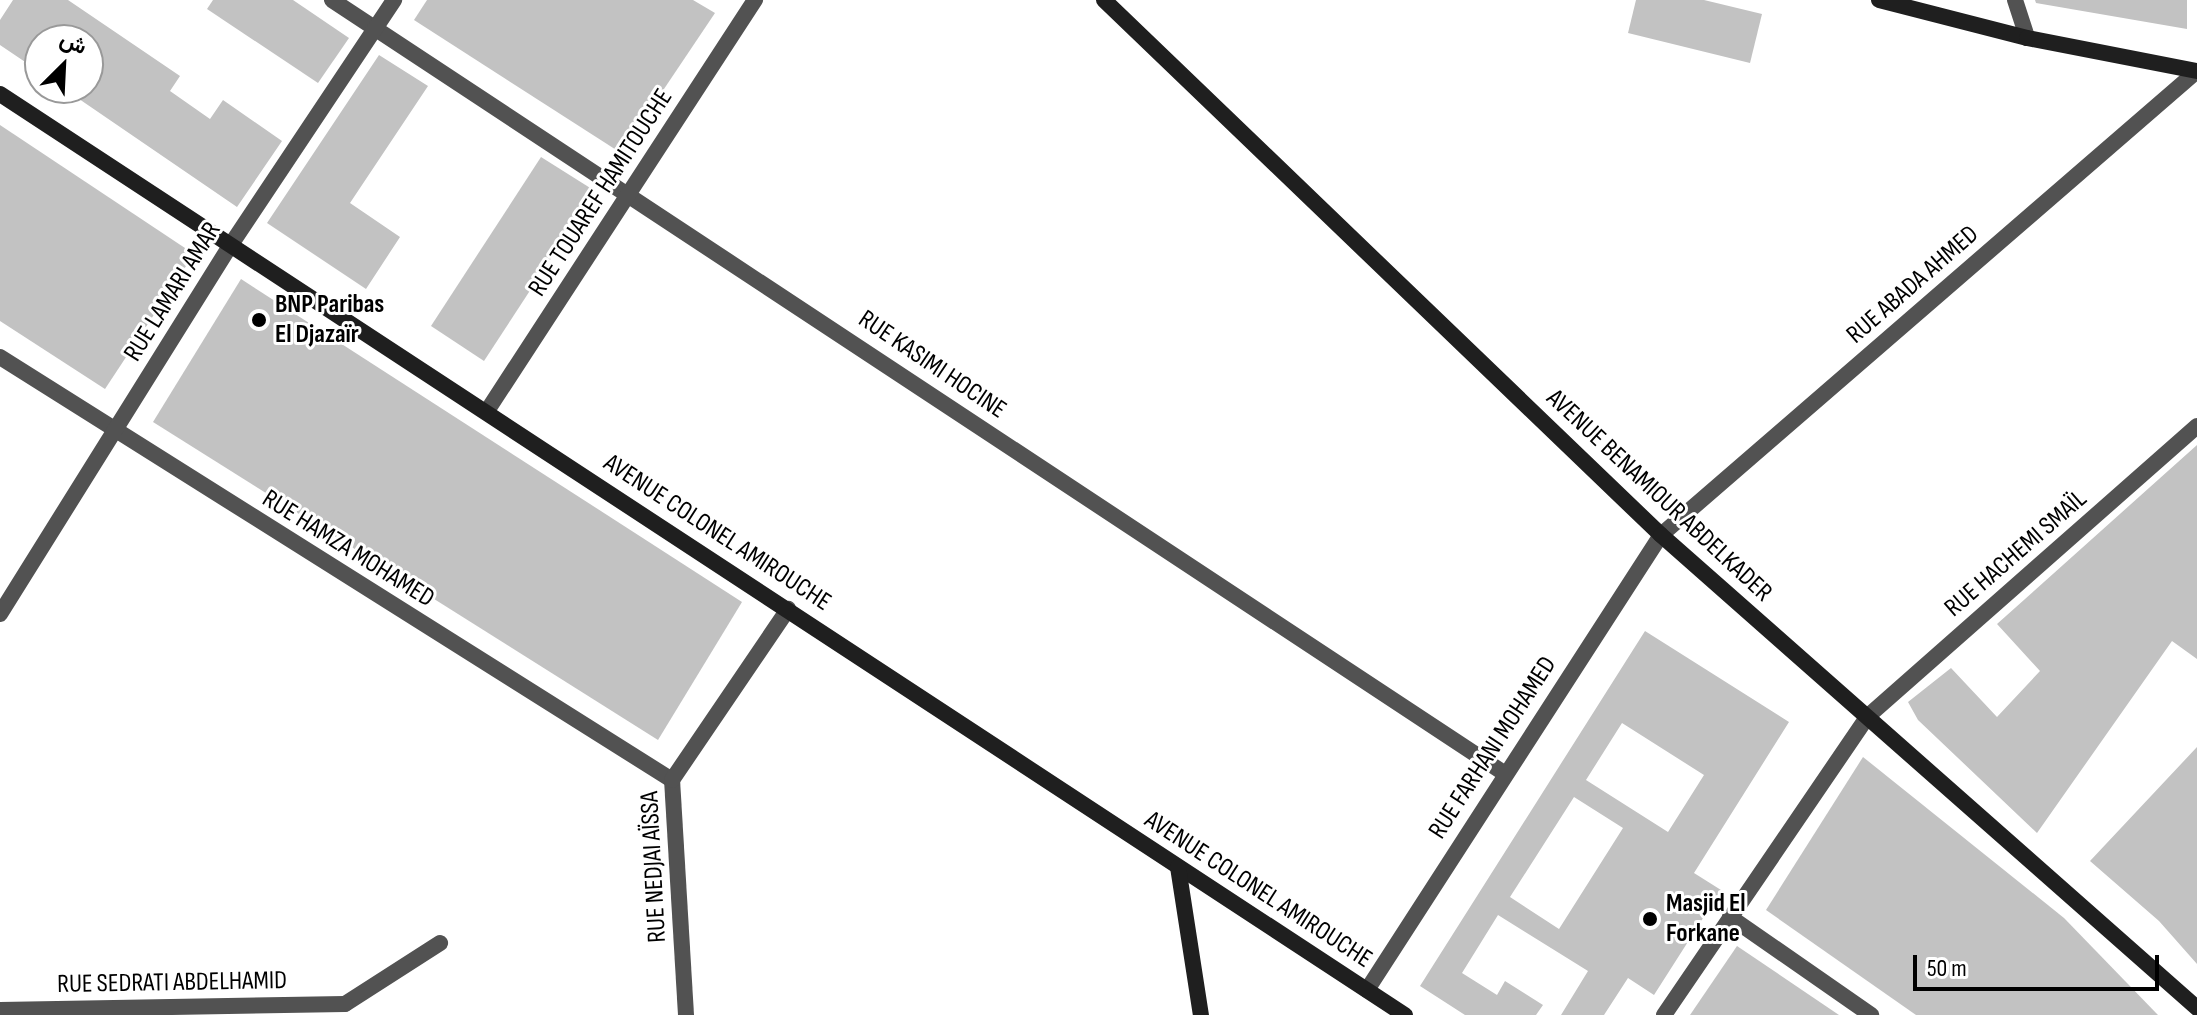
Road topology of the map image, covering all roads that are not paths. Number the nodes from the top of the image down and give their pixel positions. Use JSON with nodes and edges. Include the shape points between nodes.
{"nodes":[{"id":1,"x":332,"y":0,"type":"edge"},
{"id":2,"x":394,"y":0,"type":"edge"},
{"id":3,"x":1104,"y":0,"type":"edge"},
{"id":4,"x":1879,"y":0,"type":"edge"},
{"id":5,"x":2015,"y":0,"type":"edge"},
{"id":6,"x":750,"y":2,"type":"edge"},
{"id":7,"x":375,"y":27,"type":"junction"},
{"id":8,"x":2027,"y":38,"type":"junction"},
{"id":9,"x":2197,"y":71,"type":"edge"},
{"id":10,"x":0,"y":94,"type":"edge"},
{"id":11,"x":630,"y":194,"type":"junction"},
{"id":12,"x":230,"y":246,"type":"junction"},
{"id":13,"x":0,"y":357,"type":"edge"},
{"id":14,"x":487,"y":411,"type":"junction"},
{"id":15,"x":2197,"y":426,"type":"edge"},
{"id":16,"x":114,"y":430,"type":"junction"},
{"id":17,"x":1661,"y":535,"type":"junction"},
{"id":18,"x":788,"y":609,"type":"junction"},
{"id":19,"x":0,"y":614,"type":"edge"},
{"id":20,"x":1867,"y":717,"type":"junction"},
{"id":21,"x":1504,"y":773,"type":"junction"},
{"id":22,"x":672,"y":780,"type":"junction"},
{"id":23,"x":1178,"y":867,"type":"junction"},
{"id":24,"x":1730,"y":917,"type":"junction"},
{"id":25,"x":440,"y":943,"type":"dead end"},
{"id":26,"x":1367,"y":990,"type":"junction"},
{"id":27,"x":2197,"y":1008,"type":"edge"},
{"id":28,"x":350,"y":1009,"type":"edge"},
{"id":29,"x":0,"y":1010,"type":"edge"},
{"id":30,"x":686,"y":1015,"type":"edge"},
{"id":31,"x":1201,"y":1015,"type":"edge"},
{"id":32,"x":1405,"y":1015,"type":"edge"},
{"id":33,"x":1664,"y":1015,"type":"edge"},
{"id":34,"x":1871,"y":1015,"type":"edge"}],
"edges":[{"from":1,"to":7,"type":"street","name":"RUE KASIMI HOCINE"},
{"from":2,"to":7,"type":"street","name":"RUE LAMARI AMAR"},
{"from":3,"to":17,"type":"main road","name":"AVENUE BENAMIOUR ABDELKADER"},
{"from":4,"to":8,"type":"main road"},
{"from":5,"to":8,"type":"street"},
{"from":6,"to":11,"type":"street","name":"RUE TOUAREF HAMITOUCHE"},
{"from":7,"to":11,"type":"street","name":"RUE KASIMI HOCINE"},
{"from":7,"to":12,"type":"street","name":"RUE LAMARI AMAR"},
{"from":8,"to":9,"type":"main road"},
{"from":9,"to":17,"type":"street","name":"RUE ABADA AHMED"},
{"from":10,"to":12,"type":"main road","name":"AVENUE COLONEL AMIROUCHE"},
{"from":11,"to":14,"type":"street","name":"RUE TOUAREF HAMITOUCHE"},
{"from":11,"to":21,"type":"street","name":"RUE KASIMI HOCINE"},
{"from":12,"to":14,"type":"main road","name":"AVENUE COLONEL AMIROUCHE"},
{"from":12,"to":16,"type":"street","name":"RUE LAMARI AMAR"},
{"from":13,"to":16,"type":"street","name":"RUE HAMZA MOHAMED"},
{"from":14,"to":18,"type":"main road","name":"AVENUE COLONEL AMIROUCHE"},
{"from":15,"to":20,"type":"street","name":"RUE HACHEMI SMAÏL"},
{"from":16,"to":19,"type":"street","name":"RUE LAMARI AMAR"},
{"from":16,"to":22,"type":"street","name":"RUE HAMZA MOHAMED"},
{"from":17,"to":20,"type":"main road","name":"AVENUE BENAMIOUR ABDELKADER"},
{"from":17,"to":21,"type":"street","name":"RUE FARHANI MOHAMED"},
{"from":18,"to":22,"type":"street","name":"RUE NEDJAI AÏSSA"},
{"from":18,"to":23,"type":"main road","name":"AVENUE COLONEL AMIROUCHE"},
{"from":20,"to":24,"type":"street","name":"RUE HACHEMI SMAÏL"},
{"from":20,"to":27,"type":"main road","name":"AVENUE BENAMIOUR ABDELKADER"},
{"from":21,"to":26,"type":"street","name":"RUE FARHANI MOHAMED"},
{"from":22,"to":30,"type":"street","name":"RUE NEDJAI AÏSSA"},
{"from":23,"to":26,"type":"main road","name":"AVENUE COLONEL AMIROUCHE"},
{"from":23,"to":31,"type":"main road"},
{"from":24,"to":33,"type":"street","name":"RUE HACHEMI SMAÏL"},
{"from":24,"to":34,"type":"street"},
{"from":25,"to":28,"type":"street"},
{"from":26,"to":32,"type":"main road","name":"AVENUE COLONEL AMIROUCHE"},
{"from":28,"to":29,"type":"street","name":"RUE SEDRATI ABDELHAMID"}]}
